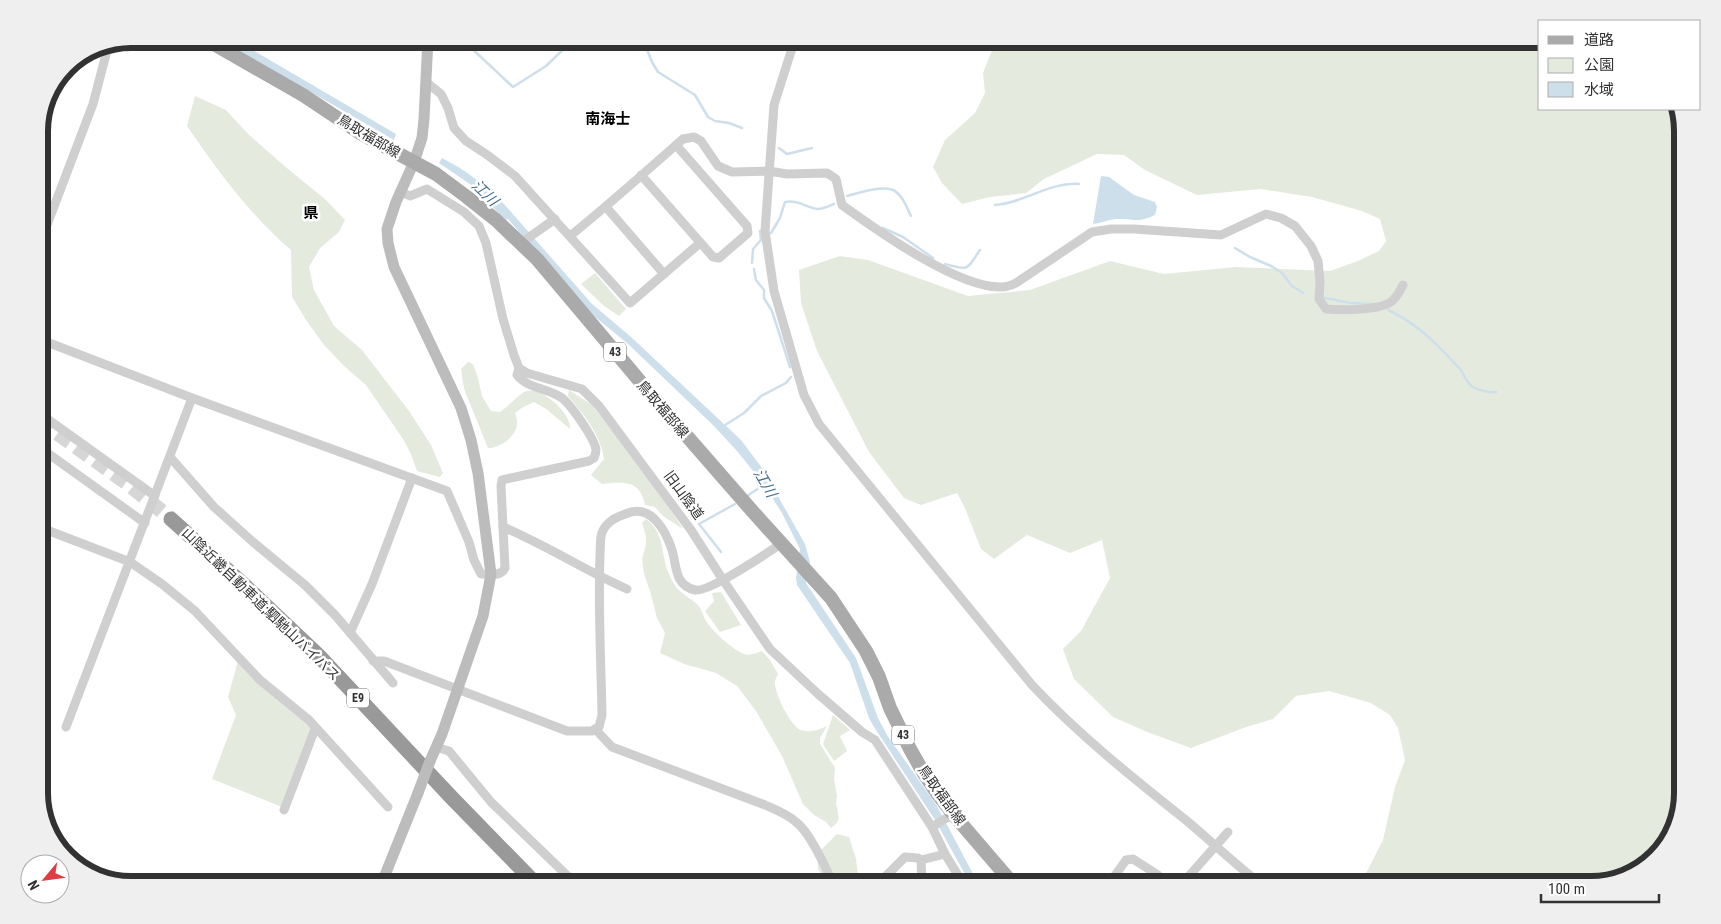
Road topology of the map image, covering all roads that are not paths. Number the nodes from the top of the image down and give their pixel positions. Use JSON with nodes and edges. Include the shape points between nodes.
{"nodes":[{"id":1,"x":221,"y":48,"type":"edge"},
{"id":2,"x":428,"y":48,"type":"edge"},
{"id":3,"x":792,"y":48,"type":"edge"},
{"id":4,"x":107,"y":51,"type":"edge"},
{"id":5,"x":426,"y":82,"type":"junction"},
{"id":6,"x":676,"y":145,"type":"junction"},
{"id":7,"x":414,"y":162,"type":"junction"},
{"id":8,"x":768,"y":171,"type":"junction"},
{"id":9,"x":641,"y":175,"type":"junction"},
{"id":10,"x":401,"y":192,"type":"junction"},
{"id":11,"x":606,"y":207,"type":"junction"},
{"id":12,"x":555,"y":219,"type":"junction"},
{"id":13,"x":48,"y":222,"type":"edge"},
{"id":14,"x":570,"y":236,"type":"junction"},
{"id":15,"x":521,"y":242,"type":"junction"},
{"id":16,"x":700,"y":243,"type":"junction"},
{"id":17,"x":664,"y":274,"type":"junction"},
{"id":18,"x":1403,"y":285,"type":"dead end"},
{"id":19,"x":48,"y":342,"type":"edge"},
{"id":20,"x":519,"y":368,"type":"junction"},
{"id":21,"x":192,"y":398,"type":"junction"},
{"id":22,"x":48,"y":419,"type":"edge"},
{"id":23,"x":48,"y":454,"type":"edge"},
{"id":24,"x":170,"y":457,"type":"junction"},
{"id":25,"x":412,"y":478,"type":"junction"},
{"id":26,"x":155,"y":496,"type":"junction"},
{"id":27,"x":145,"y":523,"type":"junction"},
{"id":28,"x":503,"y":527,"type":"junction"},
{"id":29,"x":48,"y":530,"type":"edge"},
{"id":30,"x":781,"y":544,"type":"junction"},
{"id":31,"x":130,"y":562,"type":"junction"},
{"id":32,"x":491,"y":574,"type":"junction"},
{"id":33,"x":599,"y":576,"type":"junction"},
{"id":34,"x":722,"y":580,"type":"junction"},
{"id":35,"x":627,"y":588,"type":"dead end"},
{"id":36,"x":350,"y":633,"type":"junction"},
{"id":37,"x":373,"y":661,"type":"junction"},
{"id":38,"x":393,"y":683,"type":"dead end"},
{"id":39,"x":458,"y":689,"type":"junction"},
{"id":40,"x":66,"y":727,"type":"dead end"},
{"id":41,"x":315,"y":729,"type":"junction"},
{"id":42,"x":595,"y":729,"type":"junction"},
{"id":43,"x":436,"y":747,"type":"junction"},
{"id":44,"x":388,"y":807,"type":"dead end"},
{"id":45,"x":284,"y":810,"type":"dead end"},
{"id":46,"x":950,"y":816,"type":"junction"},
{"id":47,"x":933,"y":826,"type":"junction"},
{"id":48,"x":1228,"y":832,"type":"dead end"},
{"id":49,"x":1217,"y":846,"type":"junction"},
{"id":50,"x":945,"y":854,"type":"junction"},
{"id":51,"x":922,"y":860,"type":"junction"},
{"id":52,"x":385,"y":876,"type":"edge"},
{"id":53,"x":519,"y":876,"type":"edge"},
{"id":54,"x":528,"y":876,"type":"edge"},
{"id":55,"x":568,"y":876,"type":"edge"},
{"id":56,"x":829,"y":876,"type":"edge"},
{"id":57,"x":886,"y":876,"type":"edge"},
{"id":58,"x":922,"y":876,"type":"edge"},
{"id":59,"x":958,"y":876,"type":"edge"},
{"id":60,"x":1006,"y":876,"type":"edge"},
{"id":61,"x":1115,"y":876,"type":"edge"},
{"id":62,"x":1159,"y":876,"type":"edge"},
{"id":63,"x":1189,"y":876,"type":"edge"},
{"id":64,"x":1252,"y":876,"type":"edge"}],
"edges":[{"from":1,"to":7,"type":"main road","name":"鳥取福部線","number":"43"},
{"from":2,"to":5,"type":"street"},
{"from":3,"to":8,"type":"street","via":[[774,105]]},
{"from":4,"to":13,"type":"street","via":[[93,104]]},
{"from":5,"to":7,"type":"street","via":[[422,138]]},
{"from":5,"to":12,"type":"street","via":[[441,94],[454,128],[466,141],[515,176]]},
{"from":6,"to":8,"type":"street","via":[[683,139],[694,137],[701,141],[718,166],[732,172]]},
{"from":6,"to":9,"type":"street"},
{"from":6,"to":16,"type":"street","via":[[747,226],[748,233],[719,258],[712,258]]},
{"from":7,"to":10,"type":"street"},
{"from":7,"to":15,"type":"main road","name":"鳥取福部線","number":"43","via":[[467,197]]},
{"from":8,"to":18,"type":"street","via":[[827,173],[836,180],[842,206],[931,262],[967,281],[988,285],[1002,287],[1016,283],[1092,232],[1134,229],[1221,235],[1266,214],[1295,226],[1311,246],[1318,261],[1319,299],[1326,309],[1380,307],[1391,303]]},
{"from":8,"to":49,"type":"street","via":[[765,231],[774,291],[804,395],[819,424],[1044,698],[1101,751]]},
{"from":9,"to":11,"type":"street"},
{"from":9,"to":16,"type":"street"},
{"from":10,"to":20,"type":"street","via":[[410,196],[427,189],[464,212],[479,226]]},
{"from":10,"to":32,"type":"street","via":[[387,229],[388,243],[398,276],[461,408],[471,440]]},
{"from":11,"to":14,"type":"street"},
{"from":11,"to":17,"type":"street"},
{"from":12,"to":14,"type":"street"},
{"from":12,"to":15,"type":"street"},
{"from":14,"to":17,"type":"street","via":[[630,304]]},
{"from":15,"to":30,"type":"main road","name":"鳥取福部線","number":"43"},
{"from":16,"to":17,"type":"street"},
{"from":19,"to":21,"type":"street"},
{"from":20,"to":28,"type":"street","via":[[517,374],[528,384],[561,398],[573,408],[596,450],[594,458],[589,461],[502,480]]},
{"from":20,"to":34,"type":"street","name":"旧山陰道","via":[[582,389],[599,406],[691,530]]},
{"from":21,"to":24,"type":"street"},
{"from":21,"to":25,"type":"street"},
{"from":22,"to":26,"type":"street"},
{"from":23,"to":27,"type":"street"},
{"from":24,"to":26,"type":"street"},
{"from":24,"to":36,"type":"street","via":[[214,507],[305,585]]},
{"from":25,"to":32,"type":"street","via":[[447,491],[478,570],[481,574]]},
{"from":25,"to":36,"type":"street"},
{"from":26,"to":27,"type":"street"},
{"from":27,"to":31,"type":"street"},
{"from":28,"to":32,"type":"street","via":[[504,572]]},
{"from":28,"to":33,"type":"street"},
{"from":29,"to":31,"type":"street"},
{"from":30,"to":34,"type":"street"},
{"from":30,"to":46,"type":"main road","name":"鳥取福部線","number":"43","via":[[830,598],[866,652],[910,749]]},
{"from":31,"to":40,"type":"street"},
{"from":31,"to":41,"type":"street","via":[[195,611],[260,680],[309,720]]},
{"from":32,"to":39,"type":"street","via":[[483,616]]},
{"from":33,"to":34,"type":"street","via":[[600,536],[610,522],[636,510],[649,514],[661,528],[683,585],[703,590]]},
{"from":33,"to":35,"type":"street"},
{"from":33,"to":42,"type":"street","via":[[602,715],[599,727]]},
{"from":34,"to":47,"type":"street","name":"旧山陰道","via":[[770,649],[875,740]]},
{"from":36,"to":37,"type":"street"},
{"from":37,"to":38,"type":"street"},
{"from":37,"to":39,"type":"street","via":[[384,661]]},
{"from":39,"to":42,"type":"street","via":[[567,730]]},
{"from":39,"to":43,"type":"street"},
{"from":41,"to":44,"type":"street"},
{"from":41,"to":45,"type":"street"},
{"from":42,"to":56,"type":"street","via":[[612,747],[765,805],[798,823]]},
{"from":43,"to":52,"type":"street","bridge":true},
{"from":43,"to":55,"type":"street","via":[[449,752],[491,802]]},
{"from":46,"to":47,"type":"street"},
{"from":46,"to":60,"type":"main road","name":"鳥取福部線","number":"43"},
{"from":47,"to":50,"type":"street","name":"旧山陰道"},
{"from":48,"to":49,"type":"street"},
{"from":49,"to":63,"type":"street"},
{"from":49,"to":64,"type":"street"},
{"from":50,"to":51,"type":"street"},
{"from":50,"to":59,"type":"street","name":"旧山陰道"},
{"from":51,"to":57,"type":"street","via":[[905,857]]},
{"from":51,"to":58,"type":"street"},
{"from":53,"to":54,"type":"highway","name":"山陰近畿自動車道;駟馳山バイパス","number":"E9","via":[[313,662],[169,521],[242,583],[319,656]]},
{"from":61,"to":62,"type":"street","via":[[1126,860],[1133,859]]}]}
